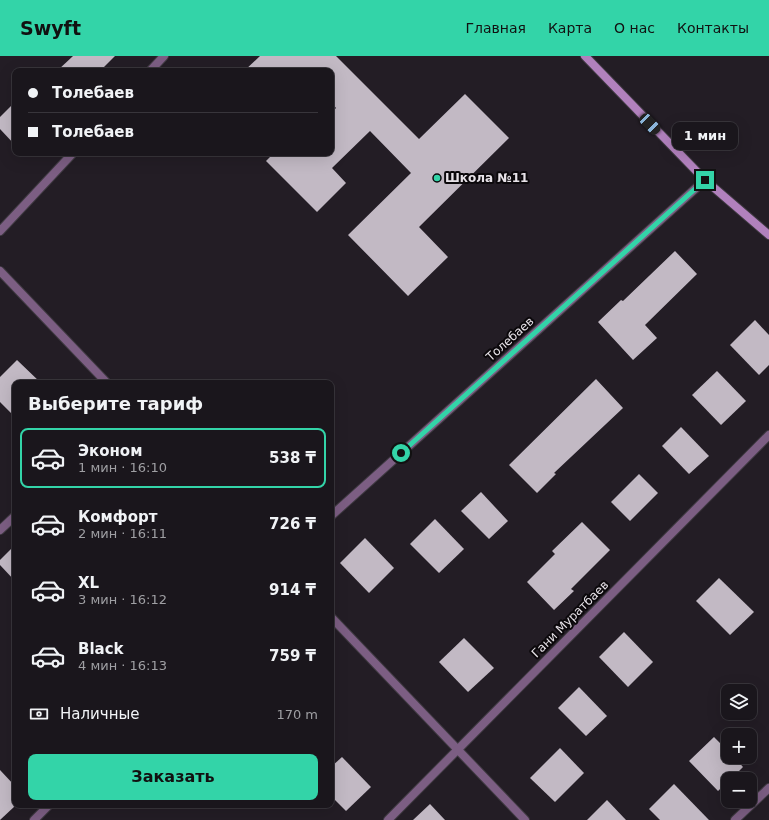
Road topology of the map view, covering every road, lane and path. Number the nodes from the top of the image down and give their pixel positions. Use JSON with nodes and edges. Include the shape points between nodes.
{"nodes":[{"id":1,"x":164,"y":56,"type":"edge"},
{"id":2,"x":585,"y":56,"type":"edge"},
{"id":3,"x":153,"y":68,"type":"edge"},
{"id":4,"x":70,"y":156,"type":"edge"},
{"id":5,"x":705,"y":180,"type":"junction"},
{"id":6,"x":0,"y":231,"type":"edge"},
{"id":7,"x":769,"y":235,"type":"edge"},
{"id":8,"x":0,"y":271,"type":"edge"},
{"id":9,"x":104,"y":380,"type":"edge"},
{"id":10,"x":769,"y":435,"type":"edge"},
{"id":11,"x":334,"y":513,"type":"edge"},
{"id":12,"x":12,"y":519,"type":"edge"},
{"id":13,"x":0,"y":530,"type":"edge"},
{"id":14,"x":334,"y":620,"type":"edge"},
{"id":15,"x":458,"y":750,"type":"junction"},
{"id":16,"x":769,"y":788,"type":"edge"},
{"id":17,"x":45,"y":808,"type":"edge"},
{"id":18,"x":34,"y":820,"type":"edge"},
{"id":19,"x":388,"y":820,"type":"edge"},
{"id":20,"x":525,"y":820,"type":"edge"},
{"id":21,"x":735,"y":820,"type":"edge"}],
"edges":[{"from":1,"to":3,"type":"street"},
{"from":2,"to":5,"type":"street"},
{"from":4,"to":6,"type":"street"},
{"from":5,"to":7,"type":"street"},
{"from":5,"to":11,"type":"street","name":"Толебаев"},
{"from":8,"to":9,"type":"street"},
{"from":10,"to":15,"type":"street","name":"Гани Муратбаев"},
{"from":12,"to":13,"type":"street"},
{"from":14,"to":15,"type":"street"},
{"from":15,"to":19,"type":"street","name":"Гани Муратбаев"},
{"from":15,"to":20,"type":"street"},
{"from":16,"to":21,"type":"street"},
{"from":17,"to":18,"type":"street"}]}
